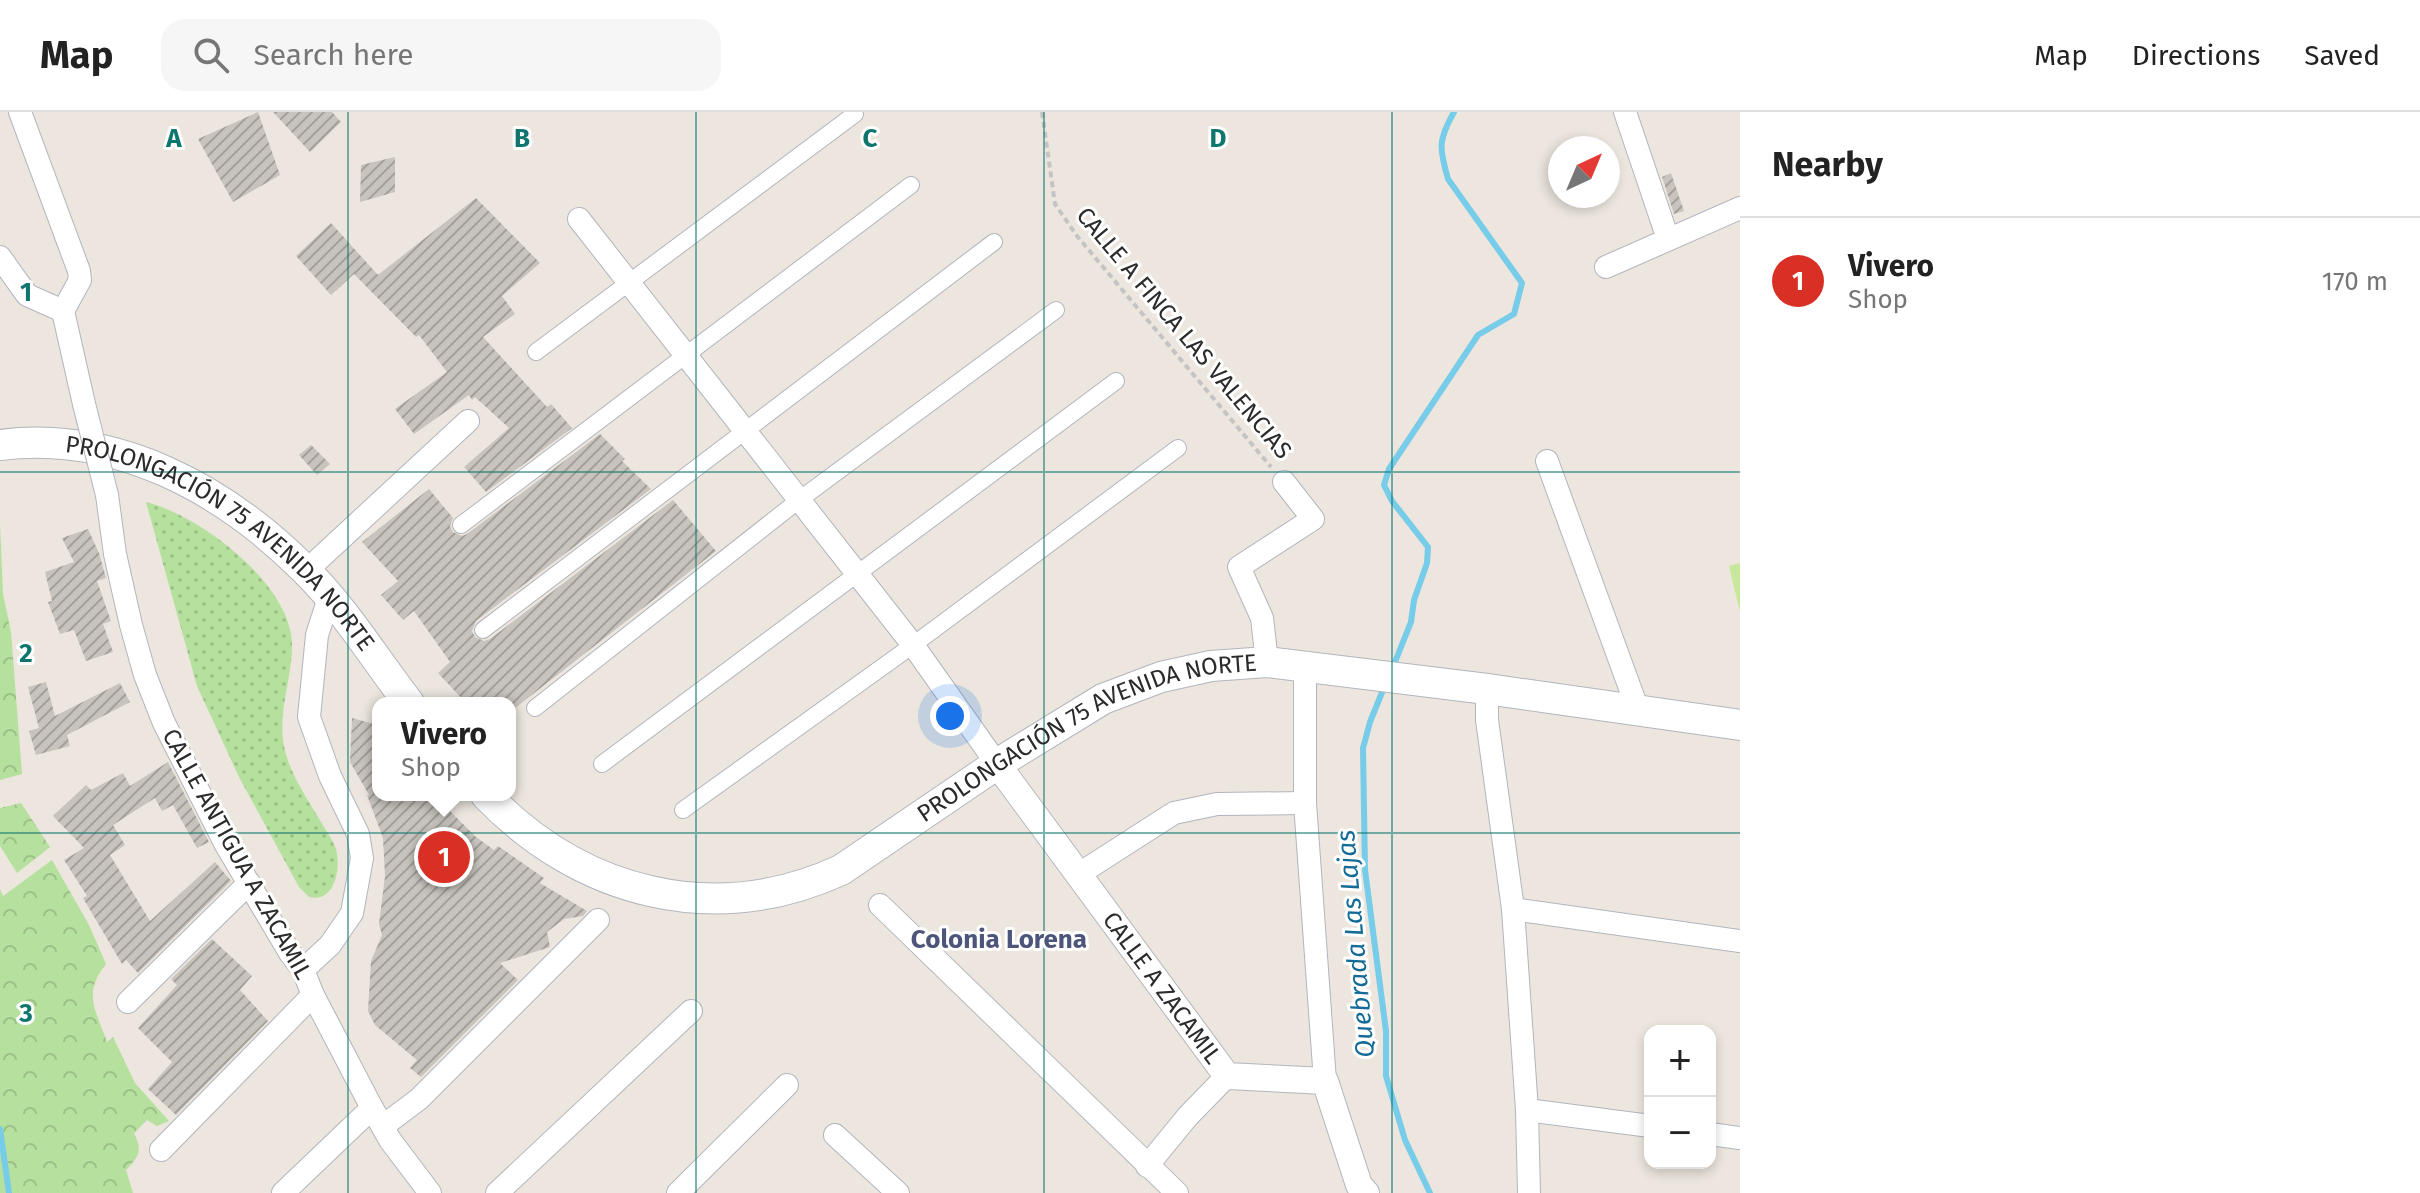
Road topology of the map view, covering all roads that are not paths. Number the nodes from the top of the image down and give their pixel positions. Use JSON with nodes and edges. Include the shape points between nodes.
{"nodes":[{"id":1,"x":20,"y":112,"type":"edge"},
{"id":2,"x":1625,"y":112,"type":"edge"},
{"id":3,"x":855,"y":114,"type":"edge"},
{"id":4,"x":911,"y":185,"type":"dead end"},
{"id":5,"x":1740,"y":208,"type":"edge"},
{"id":6,"x":579,"y":219,"type":"dead end"},
{"id":7,"x":1668,"y":239,"type":"junction"},
{"id":8,"x":994,"y":242,"type":"dead end"},
{"id":9,"x":0,"y":257,"type":"edge"},
{"id":10,"x":1606,"y":267,"type":"dead end"},
{"id":11,"x":629,"y":282,"type":"junction"},
{"id":12,"x":1056,"y":310,"type":"dead end"},
{"id":13,"x":63,"y":311,"type":"junction"},
{"id":14,"x":536,"y":352,"type":"dead end"},
{"id":15,"x":685,"y":354,"type":"junction"},
{"id":16,"x":1116,"y":381,"type":"dead end"},
{"id":17,"x":468,"y":421,"type":"dead end"},
{"id":18,"x":745,"y":431,"type":"junction"},
{"id":19,"x":0,"y":445,"type":"edge"},
{"id":20,"x":1178,"y":448,"type":"dead end"},
{"id":21,"x":1547,"y":461,"type":"dead end"},
{"id":22,"x":1284,"y":482,"type":"road end"},
{"id":23,"x":799,"y":500,"type":"junction"},
{"id":24,"x":461,"y":525,"type":"dead end"},
{"id":25,"x":306,"y":571,"type":"junction"},
{"id":26,"x":857,"y":574,"type":"junction"},
{"id":27,"x":329,"y":598,"type":"junction"},
{"id":28,"x":483,"y":630,"type":"dead end"},
{"id":29,"x":913,"y":645,"type":"junction"},
{"id":30,"x":1267,"y":662,"type":"junction"},
{"id":31,"x":1305,"y":667,"type":"junction"},
{"id":32,"x":1487,"y":689,"type":"junction"},
{"id":33,"x":404,"y":697,"type":"edge"},
{"id":34,"x":535,"y":708,"type":"dead end"},
{"id":35,"x":1638,"y":710,"type":"junction"},
{"id":36,"x":1740,"y":725,"type":"edge"},
{"id":37,"x":602,"y":764,"type":"dead end"},
{"id":38,"x":997,"y":764,"type":"junction"},
{"id":39,"x":493,"y":801,"type":"edge"},
{"id":40,"x":1305,"y":803,"type":"junction"},
{"id":41,"x":683,"y":810,"type":"dead end"},
{"id":42,"x":1079,"y":874,"type":"junction"},
{"id":43,"x":249,"y":883,"type":"junction"},
{"id":44,"x":880,"y":905,"type":"dead end"},
{"id":45,"x":1513,"y":909,"type":"junction"},
{"id":46,"x":598,"y":920,"type":"dead end"},
{"id":47,"x":1740,"y":941,"type":"edge"},
{"id":48,"x":303,"y":970,"type":"junction"},
{"id":49,"x":313,"y":995,"type":"junction"},
{"id":50,"x":128,"y":1002,"type":"dead end"},
{"id":51,"x":691,"y":1011,"type":"dead end"},
{"id":52,"x":1227,"y":1076,"type":"junction"},
{"id":53,"x":1325,"y":1081,"type":"junction"},
{"id":54,"x":787,"y":1085,"type":"dead end"},
{"id":55,"x":1527,"y":1110,"type":"junction"},
{"id":56,"x":377,"y":1117,"type":"junction"},
{"id":57,"x":1644,"y":1125,"type":"edge"},
{"id":58,"x":835,"y":1135,"type":"dead end"},
{"id":59,"x":1716,"y":1135,"type":"edge"},
{"id":60,"x":1740,"y":1138,"type":"edge"},
{"id":61,"x":161,"y":1150,"type":"dead end"},
{"id":62,"x":1147,"y":1166,"type":"junction"},
{"id":63,"x":885,"y":1188,"type":"edge"},
{"id":64,"x":283,"y":1193,"type":"edge"},
{"id":65,"x":430,"y":1193,"type":"edge"},
{"id":66,"x":497,"y":1193,"type":"edge"},
{"id":67,"x":678,"y":1193,"type":"edge"},
{"id":68,"x":1177,"y":1193,"type":"edge"},
{"id":69,"x":1366,"y":1193,"type":"edge"},
{"id":70,"x":1529,"y":1193,"type":"edge"}],
"edges":[{"from":1,"to":13,"type":"street","via":[[79,271],[80,280]]},
{"from":2,"to":7,"type":"street"},
{"from":3,"to":11,"type":"street"},
{"from":4,"to":15,"type":"street"},
{"from":5,"to":7,"type":"street"},
{"from":6,"to":11,"type":"street"},
{"from":7,"to":10,"type":"street"},
{"from":8,"to":18,"type":"street"},
{"from":9,"to":13,"type":"street","via":[[27,295]]},
{"from":11,"to":14,"type":"street"},
{"from":11,"to":15,"type":"street"},
{"from":12,"to":23,"type":"street"},
{"from":13,"to":43,"type":"street","name":"CALLE ANTIGUA A ZACAMIL","bridge":true,"via":[[145,675],[179,755]]},
{"from":15,"to":18,"type":"street"},
{"from":15,"to":24,"type":"street"},
{"from":16,"to":26,"type":"street"},
{"from":17,"to":25,"type":"street"},
{"from":18,"to":23,"type":"street"},
{"from":18,"to":28,"type":"street"},
{"from":19,"to":25,"type":"main road","name":"PROLONGACIÓN 75 AVENIDA NORTE","via":[[76,444],[150,464],[226,504]]},
{"from":20,"to":29,"type":"street"},
{"from":21,"to":35,"type":"street"},
{"from":22,"to":30,"type":"street","via":[[1313,519],[1239,567],[1262,618]]},
{"from":23,"to":26,"type":"street"},
{"from":23,"to":34,"type":"street"},
{"from":25,"to":27,"type":"main road","name":"PROLONGACIÓN 75 AVENIDA NORTE"},
{"from":26,"to":29,"type":"street"},
{"from":26,"to":37,"type":"street"},
{"from":27,"to":33,"type":"main road","name":"PROLONGACIÓN 75 AVENIDA NORTE"},
{"from":27,"to":48,"type":"street","via":[[317,635],[309,717],[358,834],[362,858],[352,913],[330,945]]},
{"from":29,"to":38,"type":"street"},
{"from":29,"to":41,"type":"street"},
{"from":30,"to":31,"type":"main road","name":"PROLONGACIÓN 75 AVENIDA NORTE"},
{"from":30,"to":38,"type":"main road","name":"PROLONGACIÓN 75 AVENIDA NORTE","via":[[1161,677],[1103,699]]},
{"from":31,"to":32,"type":"main road","name":"PROLONGACIÓN 75 AVENIDA NORTE"},
{"from":31,"to":40,"type":"street"},
{"from":32,"to":35,"type":"main road","name":"PROLONGACIÓN 75 AVENIDA NORTE"},
{"from":32,"to":45,"type":"street"},
{"from":35,"to":36,"type":"main road","name":"PROLONGACIÓN 75 AVENIDA NORTE"},
{"from":38,"to":39,"type":"main road","name":"PROLONGACIÓN 75 AVENIDA NORTE","via":[[841,870],[778,892],[725,900],[628,887],[541,843]]},
{"from":38,"to":42,"type":"street","name":"CALLE A ZACAMIL"},
{"from":40,"to":42,"type":"street","via":[[1217,804],[1174,813]]},
{"from":40,"to":53,"type":"street"},
{"from":42,"to":52,"type":"street","name":"CALLE A ZACAMIL"},
{"from":43,"to":48,"type":"street","name":"CALLE ANTIGUA A ZACAMIL"},
{"from":43,"to":50,"type":"street"},
{"from":44,"to":62,"type":"street"},
{"from":45,"to":47,"type":"street"},
{"from":45,"to":55,"type":"street"},
{"from":46,"to":56,"type":"street","via":[[419,1099]]},
{"from":48,"to":49,"type":"street","name":"CALLE ANTIGUA A ZACAMIL"},
{"from":49,"to":56,"type":"street","name":"CALLE ANTIGUA A ZACAMIL"},
{"from":49,"to":61,"type":"street"},
{"from":51,"to":66,"type":"street"},
{"from":52,"to":53,"type":"street","name":"CALLE A ZACAMIL"},
{"from":52,"to":62,"type":"street"},
{"from":53,"to":69,"type":"street"},
{"from":54,"to":67,"type":"street"},
{"from":55,"to":57,"type":"street"},
{"from":55,"to":70,"type":"street"},
{"from":56,"to":64,"type":"street"},
{"from":56,"to":65,"type":"street","name":"CALLE ANTIGUA A ZACAMIL"},
{"from":58,"to":63,"type":"street"},
{"from":59,"to":60,"type":"street"},
{"from":62,"to":68,"type":"street"}]}
